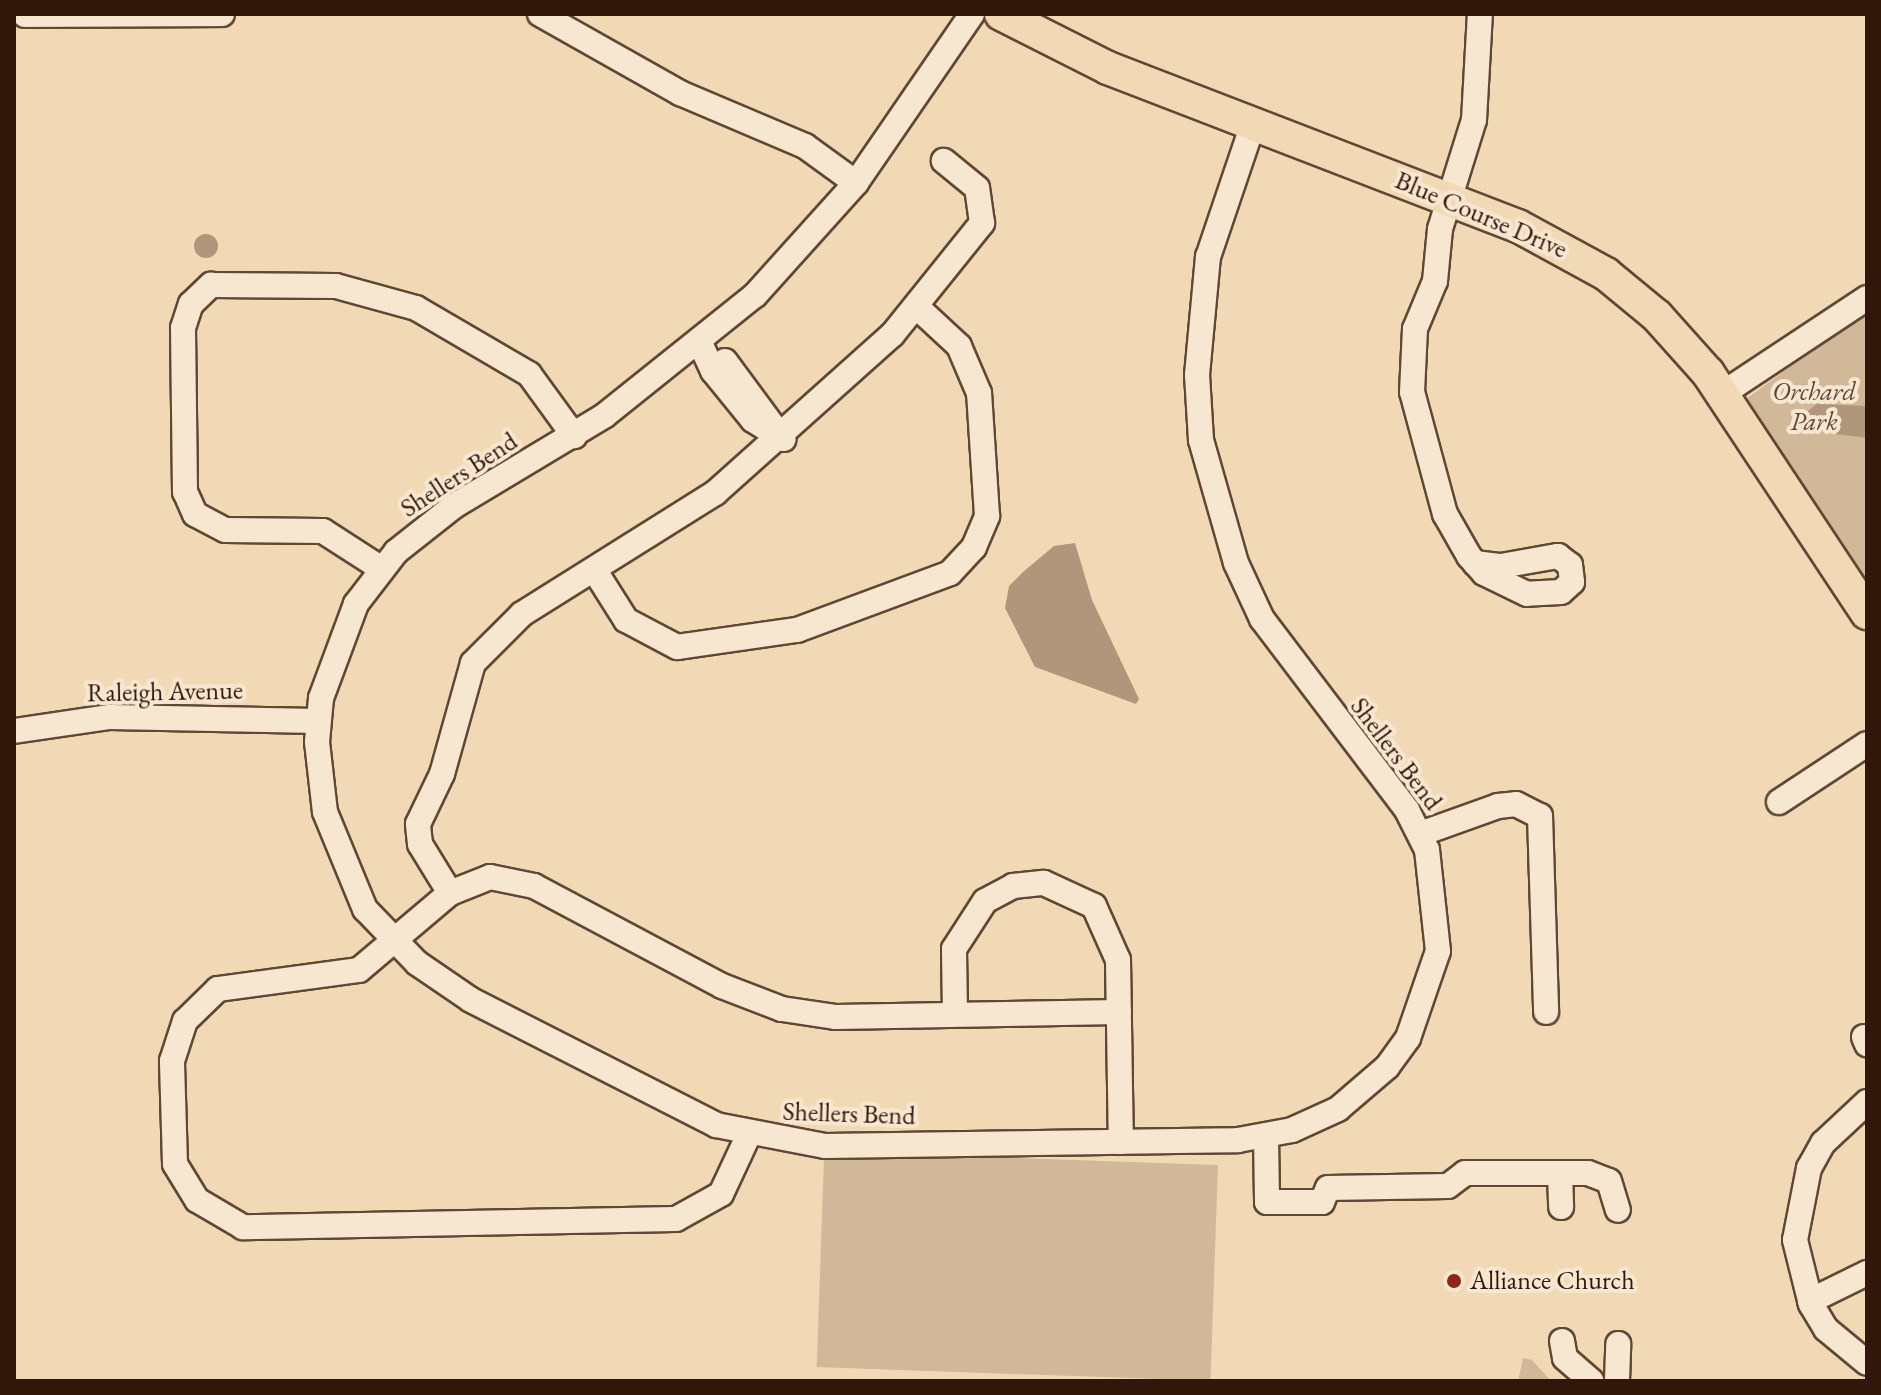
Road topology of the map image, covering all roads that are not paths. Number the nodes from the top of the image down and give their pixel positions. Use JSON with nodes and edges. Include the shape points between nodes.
{"nodes":[{"id":1,"x":222,"y":14,"type":"edge"},
{"id":2,"x":540,"y":14,"type":"edge"},
{"id":3,"x":972,"y":14,"type":"edge"},
{"id":4,"x":1001,"y":14,"type":"edge"},
{"id":5,"x":1480,"y":14,"type":"edge"},
{"id":6,"x":25,"y":15,"type":"edge"},
{"id":7,"x":146,"y":15,"type":"edge"},
{"id":8,"x":573,"y":22,"type":"edge"},
{"id":9,"x":1253,"y":124,"type":"junction"},
{"id":10,"x":944,"y":161,"type":"dead end"},
{"id":11,"x":856,"y":183,"type":"junction"},
{"id":12,"x":1450,"y":198,"type":"junction"},
{"id":13,"x":1867,"y":298,"type":"edge"},
{"id":14,"x":917,"y":307,"type":"junction"},
{"id":15,"x":700,"y":343,"type":"junction"},
{"id":16,"x":1722,"y":394,"type":"junction"},
{"id":17,"x":574,"y":436,"type":"junction"},
{"id":18,"x":783,"y":439,"type":"junction"},
{"id":19,"x":1475,"y":563,"type":"dead end"},
{"id":20,"x":382,"y":569,"type":"junction"},
{"id":21,"x":595,"y":571,"type":"junction"},
{"id":22,"x":1867,"y":613,"type":"edge"},
{"id":23,"x":318,"y":721,"type":"junction"},
{"id":24,"x":14,"y":731,"type":"edge"},
{"id":25,"x":1867,"y":744,"type":"edge"},
{"id":26,"x":1779,"y":802,"type":"dead end"},
{"id":27,"x":1420,"y":834,"type":"junction"},
{"id":28,"x":450,"y":893,"type":"junction"},
{"id":29,"x":396,"y":942,"type":"junction"},
{"id":30,"x":1119,"y":1012,"type":"junction"},
{"id":31,"x":1546,"y":1012,"type":"dead end"},
{"id":32,"x":955,"y":1014,"type":"junction"},
{"id":33,"x":1867,"y":1102,"type":"edge"},
{"id":34,"x":749,"y":1134,"type":"junction"},
{"id":35,"x":1266,"y":1136,"type":"junction"},
{"id":36,"x":1121,"y":1142,"type":"junction"},
{"id":37,"x":1560,"y":1174,"type":"junction"},
{"id":38,"x":1561,"y":1207,"type":"dead end"},
{"id":39,"x":1618,"y":1210,"type":"dead end"},
{"id":40,"x":1867,"y":1273,"type":"edge"},
{"id":41,"x":1810,"y":1301,"type":"junction"},
{"id":42,"x":1562,"y":1341,"type":"dead end"},
{"id":43,"x":1618,"y":1344,"type":"dead end"},
{"id":44,"x":1861,"y":1368,"type":"edge"},
{"id":45,"x":1591,"y":1381,"type":"edge"},
{"id":46,"x":1617,"y":1381,"type":"edge"}],
"edges":[{"from":1,"to":7,"type":"street"},
{"from":2,"to":8,"type":"street"},
{"from":3,"to":11,"type":"street","name":"Shellers Bend"},
{"from":4,"to":9,"type":"main road","name":"Blue Course Drive","via":[[1069,51]]},
{"from":5,"to":12,"type":"street","via":[[1478,101]]},
{"from":6,"to":7,"type":"street"},
{"from":8,"to":11,"type":"street","via":[[680,93],[805,146]]},
{"from":9,"to":12,"type":"main road","name":"Blue Course Drive"},
{"from":9,"to":27,"type":"street","name":"Shellers Bend","via":[[1221,205],[1199,326],[1201,440],[1213,490],[1262,619]]},
{"from":10,"to":14,"type":"street","via":[[977,188],[984,210],[974,236]]},
{"from":11,"to":15,"type":"street","name":"Shellers Bend","via":[[755,295]]},
{"from":12,"to":16,"type":"main road","name":"Blue Course Drive","via":[[1552,241],[1606,274],[1674,333]]},
{"from":12,"to":19,"type":"street","via":[[1410,367],[1431,475]]},
{"from":13,"to":16,"type":"street"},
{"from":14,"to":18,"type":"street"},
{"from":14,"to":21,"type":"street","via":[[959,346],[979,393],[987,516],[974,547],[950,573],[797,630],[677,647],[626,620]]},
{"from":15,"to":17,"type":"street","name":"Shellers Bend"},
{"from":15,"to":18,"type":"street","via":[[713,371],[753,420]]},
{"from":16,"to":22,"type":"main road","name":"Blue Course Drive"},
{"from":17,"to":20,"type":"street","name":"Shellers Bend","via":[[432,521]]},
{"from":17,"to":20,"type":"street","via":[[529,374],[416,308],[336,286],[211,285],[191,304],[183,328],[185,492],[195,514],[225,530],[323,531]]},
{"from":18,"to":21,"type":"street"},
{"from":20,"to":23,"type":"street","name":"Shellers Bend","via":[[344,628]]},
{"from":21,"to":28,"type":"street","via":[[503,628],[464,681],[442,774],[418,824],[420,844]]},
{"from":23,"to":24,"type":"street","name":"Raleigh Avenue","via":[[110,717]]},
{"from":23,"to":29,"type":"street","name":"Shellers Bend","via":[[321,787],[336,848],[355,893]]},
{"from":25,"to":26,"type":"street"},
{"from":27,"to":31,"type":"street","via":[[1498,806],[1516,804],[1540,816]]},
{"from":27,"to":35,"type":"street","name":"Shellers Bend","via":[[1436,883],[1438,951],[1408,1038],[1387,1067],[1338,1109]]},
{"from":28,"to":29,"type":"street"},
{"from":28,"to":32,"type":"street","via":[[490,877],[534,886],[722,986],[782,1009],[836,1017]]},
{"from":29,"to":34,"type":"street","name":"Shellers Bend","via":[[471,1000],[675,1108]]},
{"from":29,"to":34,"type":"street","via":[[345,975],[229,984],[185,1021],[172,1061],[173,1150],[188,1190],[217,1217],[263,1227],[656,1223],[694,1213],[721,1194]]},
{"from":30,"to":32,"type":"street"},
{"from":30,"to":32,"type":"street","via":[[1118,960],[1106,920],[1080,896],[1044,883],[998,892],[966,921],[954,949]]},
{"from":30,"to":36,"type":"street"},
{"from":33,"to":41,"type":"street","via":[[1823,1143],[1798,1202],[1795,1240]]},
{"from":34,"to":36,"type":"street","name":"Shellers Bend","via":[[825,1146]]},
{"from":35,"to":36,"type":"street","name":"Shellers Bend"},
{"from":35,"to":37,"type":"street","via":[[1267,1202],[1322,1202],[1328,1188],[1448,1186],[1465,1173]]},
{"from":37,"to":38,"type":"street"},
{"from":37,"to":39,"type":"street","via":[[1609,1181]]},
{"from":40,"to":41,"type":"street"},
{"from":41,"to":44,"type":"street","via":[[1826,1329]]},
{"from":42,"to":45,"type":"street","via":[[1565,1358]]},
{"from":43,"to":46,"type":"street"}]}
